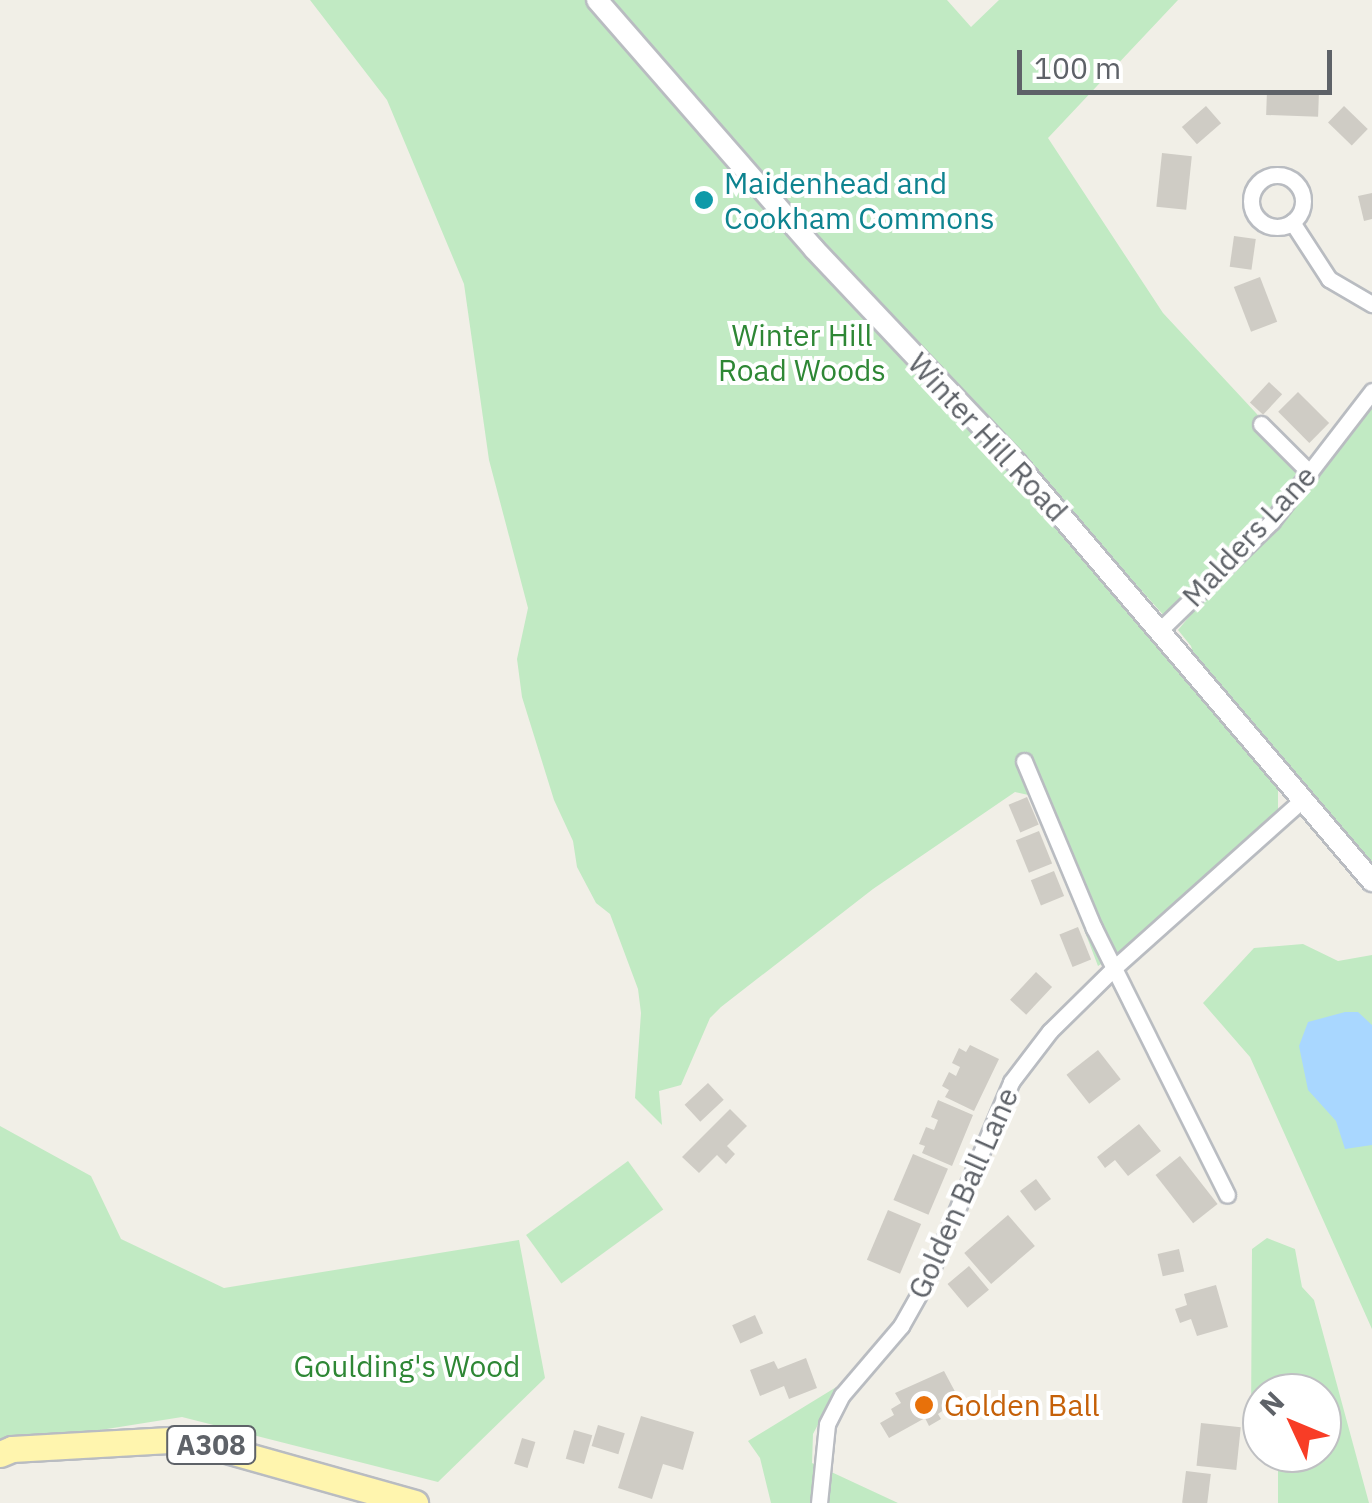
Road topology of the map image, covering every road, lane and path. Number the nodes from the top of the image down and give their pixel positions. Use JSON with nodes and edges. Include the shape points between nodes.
{"nodes":[{"id":1,"x":596,"y":0,"type":"edge"},
{"id":2,"x":1292,"y":222,"type":"dead end"},
{"id":3,"x":1372,"y":304,"type":"edge"},
{"id":4,"x":1372,"y":391,"type":"edge"},
{"id":5,"x":1261,"y":424,"type":"dead end"},
{"id":6,"x":1310,"y":474,"type":"junction"},
{"id":7,"x":1160,"y":630,"type":"junction"},
{"id":8,"x":1024,"y":761,"type":"dead end"},
{"id":9,"x":1304,"y":798,"type":"junction"},
{"id":10,"x":1372,"y":881,"type":"edge"},
{"id":11,"x":1114,"y":968,"type":"junction"},
{"id":12,"x":1228,"y":1195,"type":"dead end"},
{"id":13,"x":0,"y":1454,"type":"edge"},
{"id":14,"x":415,"y":1503,"type":"edge"},
{"id":15,"x":819,"y":1503,"type":"edge"}],
"edges":[{"from":1,"to":7,"type":"street","name":"Winter Hill Road"},
{"from":2,"to":3,"type":"street","via":[[1329,279]]},
{"from":4,"to":6,"type":"street","name":"Malders Lane"},
{"from":5,"to":6,"type":"street"},
{"from":6,"to":7,"type":"street","name":"Malders Lane","via":[[1272,521]]},
{"from":7,"to":9,"type":"street","name":"Winter Hill Road"},
{"from":8,"to":11,"type":"street"},
{"from":9,"to":10,"type":"street","name":"Winter Hill Road"},
{"from":9,"to":11,"type":"street","name":"Golden Ball Lane"},
{"from":11,"to":12,"type":"street"},
{"from":11,"to":15,"type":"street","name":"Golden Ball Lane","via":[[1050,1030],[1011,1082],[928,1278],[901,1326],[842,1395],[827,1424]]},
{"from":13,"to":14,"type":"main road","number":"A308","via":[[187,1439]]}]}
